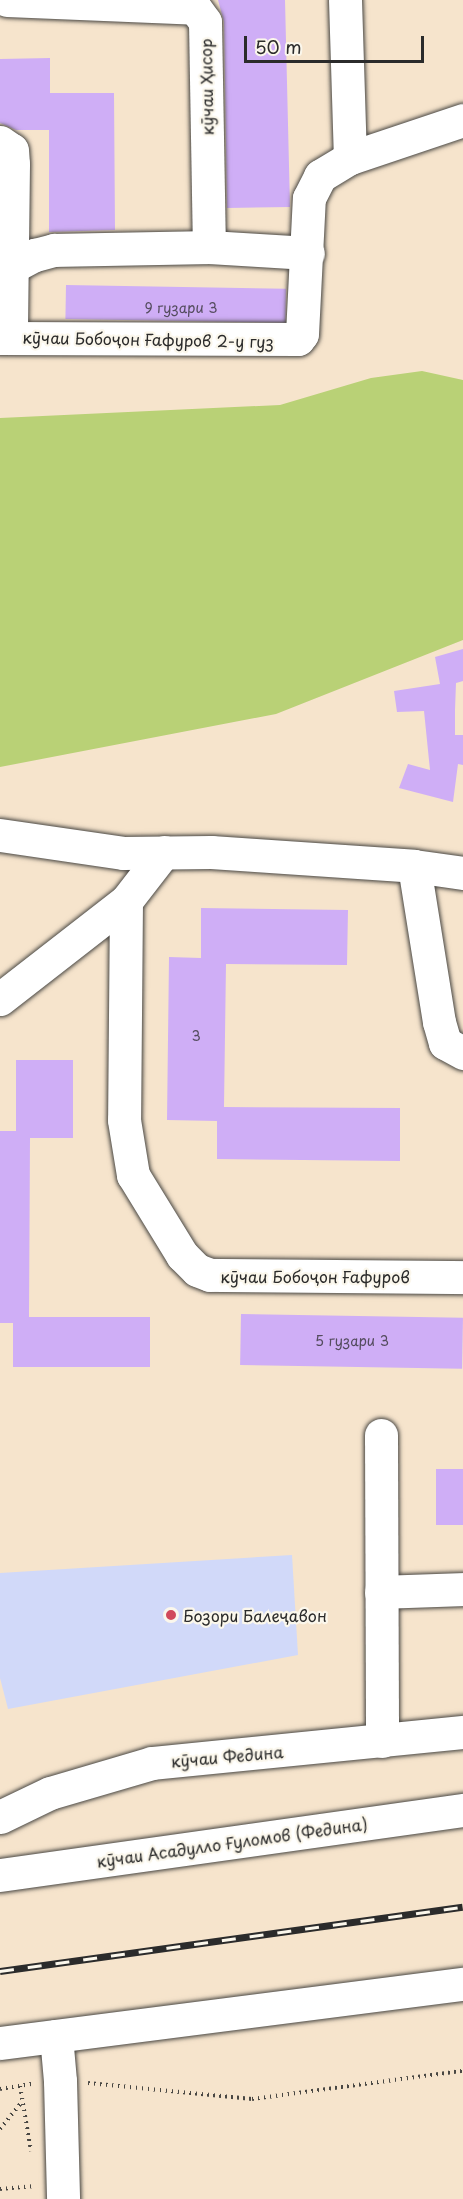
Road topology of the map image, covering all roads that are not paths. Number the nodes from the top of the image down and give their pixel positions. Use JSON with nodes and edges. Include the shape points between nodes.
{"nodes":[{"id":1,"x":7,"y":0,"type":"edge"},
{"id":2,"x":18,"y":0,"type":"edge"},
{"id":3,"x":345,"y":0,"type":"edge"},
{"id":4,"x":463,"y":120,"type":"edge"},
{"id":5,"x":0,"y":142,"type":"edge"},
{"id":6,"x":350,"y":158,"type":"junction"},
{"id":7,"x":209,"y":247,"type":"junction"},
{"id":8,"x":308,"y":253,"type":"junction"},
{"id":9,"x":12,"y":267,"type":"junction"},
{"id":10,"x":6,"y":338,"type":"edge"},
{"id":11,"x":0,"y":835,"type":"edge"},
{"id":12,"x":164,"y":852,"type":"junction"},
{"id":13,"x":414,"y":866,"type":"junction"},
{"id":14,"x":463,"y":873,"type":"edge"},
{"id":15,"x":126,"y":901,"type":"junction"},
{"id":16,"x":0,"y":999,"type":"edge"},
{"id":17,"x":463,"y":1053,"type":"edge"},
{"id":18,"x":463,"y":1277,"type":"edge"},
{"id":19,"x":381,"y":1435,"type":"dead end"},
{"id":20,"x":463,"y":1589,"type":"edge"},
{"id":21,"x":381,"y":1592,"type":"junction"},
{"id":22,"x":463,"y":1732,"type":"edge"},
{"id":23,"x":382,"y":1741,"type":"junction"},
{"id":24,"x":463,"y":1810,"type":"edge"},
{"id":25,"x":0,"y":1817,"type":"edge"},
{"id":26,"x":0,"y":1875,"type":"edge"},
{"id":27,"x":463,"y":1984,"type":"edge"},
{"id":28,"x":56,"y":2036,"type":"junction"},
{"id":29,"x":0,"y":2043,"type":"edge"},
{"id":30,"x":49,"y":2185,"type":"edge"}],
"edges":[{"from":1,"to":2,"type":"street"},
{"from":2,"to":7,"type":"street","name":"кӯчаи Ҳисор","via":[[195,8],[205,22]]},
{"from":3,"to":6,"type":"street"},
{"from":4,"to":6,"type":"street","name":"кӯчаи Бобоҷон Ғафуров 2-у гуз"},
{"from":5,"to":9,"type":"street","via":[[12,150]]},
{"from":6,"to":8,"type":"street","name":"кӯчаи Бобоҷон Ғафуров 2-у гуз","via":[[320,176],[309,198]]},
{"from":7,"to":8,"type":"street"},
{"from":7,"to":9,"type":"street","via":[[54,250]]},
{"from":8,"to":10,"type":"street","name":"кӯчаи Бобоҷон Ғафуров 2-у гуз","via":[[302,334],[292,341]]},
{"from":9,"to":10,"type":"street"},
{"from":11,"to":12,"type":"street","via":[[123,853]]},
{"from":12,"to":13,"type":"street"},
{"from":12,"to":15,"type":"street"},
{"from":13,"to":14,"type":"street"},
{"from":13,"to":17,"type":"street","via":[[439,1022],[445,1043]]},
{"from":15,"to":16,"type":"street"},
{"from":15,"to":18,"type":"street","name":"кӯчаи Бобоҷон Ғафуров","via":[[124,1120],[133,1175],[182,1256],[197,1270],[210,1275]]},
{"from":19,"to":21,"type":"street"},
{"from":20,"to":21,"type":"street"},
{"from":21,"to":23,"type":"street"},
{"from":22,"to":23,"type":"street","name":"кӯчаи Федина"},
{"from":23,"to":25,"type":"street","name":"кӯчаи Федина","via":[[152,1763],[50,1793]]},
{"from":24,"to":26,"type":"street","name":"кӯчаи Асадулло Ғуломов (Федина)"},
{"from":27,"to":28,"type":"street"},
{"from":28,"to":29,"type":"street"},
{"from":28,"to":30,"type":"street","via":[[60,2081]]}]}
